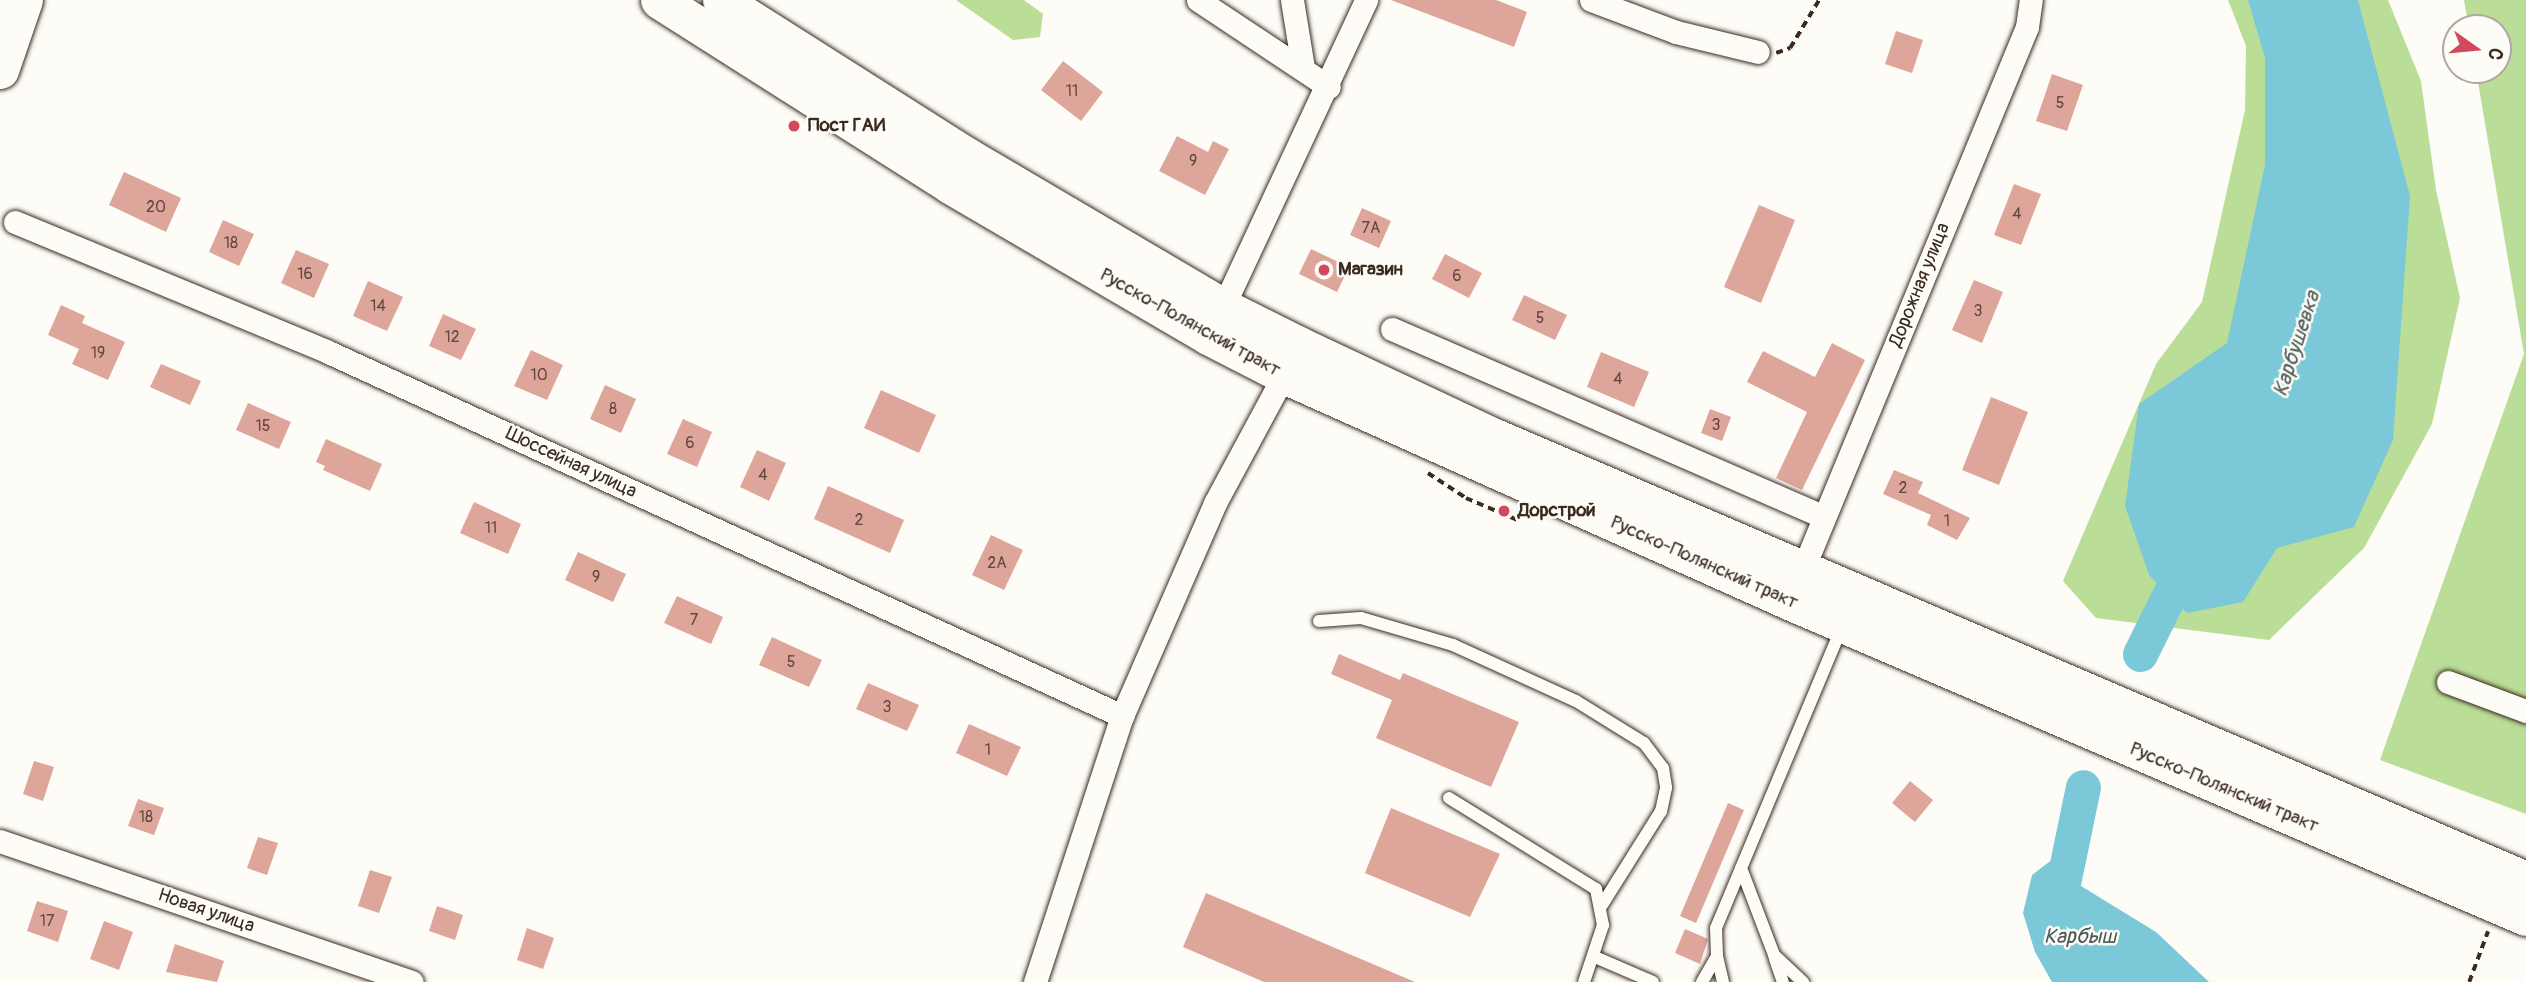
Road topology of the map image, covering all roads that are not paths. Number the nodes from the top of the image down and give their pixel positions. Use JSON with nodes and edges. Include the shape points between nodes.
{"nodes":[{"id":1,"x":7,"y":0,"type":"edge"},
{"id":2,"x":24,"y":0,"type":"edge"},
{"id":3,"x":659,"y":0,"type":"edge"},
{"id":4,"x":721,"y":0,"type":"edge"},
{"id":5,"x":1198,"y":0,"type":"edge"},
{"id":6,"x":1292,"y":0,"type":"edge"},
{"id":7,"x":1366,"y":0,"type":"edge"},
{"id":8,"x":1591,"y":0,"type":"edge"},
{"id":9,"x":2032,"y":0,"type":"edge"},
{"id":10,"x":0,"y":24,"type":"edge"},
{"id":11,"x":1758,"y":52,"type":"road end"},
{"id":12,"x":1303,"y":68,"type":"junction"},
{"id":13,"x":0,"y":69,"type":"edge"},
{"id":14,"x":1329,"y":87,"type":"junction"},
{"id":15,"x":15,"y":222,"type":"dead end"},
{"id":16,"x":1223,"y":307,"type":"junction"},
{"id":17,"x":1392,"y":329,"type":"dead end"},
{"id":18,"x":1284,"y":375,"type":"junction"},
{"id":19,"x":1824,"y":517,"type":"junction"},
{"id":20,"x":1803,"y":569,"type":"junction"},
{"id":21,"x":1319,"y":621,"type":"dead end"},
{"id":22,"x":1843,"y":624,"type":"junction"},
{"id":23,"x":2448,"y":682,"type":"dead end"},
{"id":24,"x":2526,"y":711,"type":"edge"},
{"id":25,"x":1122,"y":716,"type":"junction"},
{"id":26,"x":1448,"y":799,"type":"dead end"},
{"id":27,"x":0,"y":841,"type":"edge"},
{"id":28,"x":1741,"y":868,"type":"junction"},
{"id":29,"x":2522,"y":903,"type":"edge"},
{"id":30,"x":1602,"y":905,"type":"junction"},
{"id":31,"x":1774,"y":955,"type":"junction"},
{"id":32,"x":1717,"y":956,"type":"junction"},
{"id":33,"x":1595,"y":957,"type":"junction"},
{"id":34,"x":411,"y":982,"type":"edge"},
{"id":35,"x":1035,"y":982,"type":"edge"},
{"id":36,"x":1584,"y":982,"type":"edge"},
{"id":37,"x":1653,"y":982,"type":"edge"},
{"id":38,"x":1702,"y":982,"type":"edge"},
{"id":39,"x":1723,"y":982,"type":"edge"},
{"id":40,"x":1783,"y":982,"type":"edge"},
{"id":41,"x":1803,"y":982,"type":"edge"}],
"edges":[{"from":1,"to":10,"type":"highway"},
{"from":2,"to":13,"type":"main road"},
{"from":3,"to":18,"type":"main road","name":"Русско-Полянский тракт","via":[[950,185]]},
{"from":4,"to":16,"type":"main road","name":"Русско-Полянский тракт","via":[[967,156]]},
{"from":5,"to":12,"type":"street"},
{"from":6,"to":12,"type":"street"},
{"from":7,"to":14,"type":"street"},
{"from":8,"to":11,"type":"street","via":[[1676,32]]},
{"from":9,"to":19,"type":"street","name":"Дорожная улица","via":[[2027,27]]},
{"from":12,"to":14,"type":"street"},
{"from":14,"to":16,"type":"street","via":[[1268,202]]},
{"from":15,"to":25,"type":"street","name":"Шоссейная улица","via":[[326,351]]},
{"from":16,"to":20,"type":"main road","name":"Русско-Полянский тракт","via":[[1497,438]]},
{"from":17,"to":19,"type":"street"},
{"from":18,"to":22,"type":"main road","name":"Русско-Полянский тракт"},
{"from":18,"to":25,"type":"street","via":[[1215,503]]},
{"from":19,"to":20,"type":"street","name":"Дорожная улица"},
{"from":20,"to":29,"type":"main road","name":"Русско-Полянский тракт"},
{"from":21,"to":30,"type":"lane","via":[[1361,618],[1453,645],[1576,701],[1644,743],[1663,768],[1666,788],[1661,811]]},
{"from":22,"to":28,"type":"lane"},
{"from":22,"to":29,"type":"main road","name":"Русско-Полянский тракт"},
{"from":23,"to":24,"type":"street"},
{"from":25,"to":35,"type":"street"},
{"from":26,"to":30,"type":"lane","via":[[1579,877],[1596,889]]},
{"from":27,"to":34,"type":"street","name":"Новая улица"},
{"from":28,"to":31,"type":"lane"},
{"from":28,"to":32,"type":"lane","via":[[1716,928]]},
{"from":30,"to":33,"type":"lane"},
{"from":31,"to":40,"type":"lane"},
{"from":31,"to":41,"type":"lane"},
{"from":32,"to":38,"type":"lane"},
{"from":32,"to":39,"type":"lane"},
{"from":33,"to":36,"type":"lane"},
{"from":33,"to":37,"type":"lane"}]}
